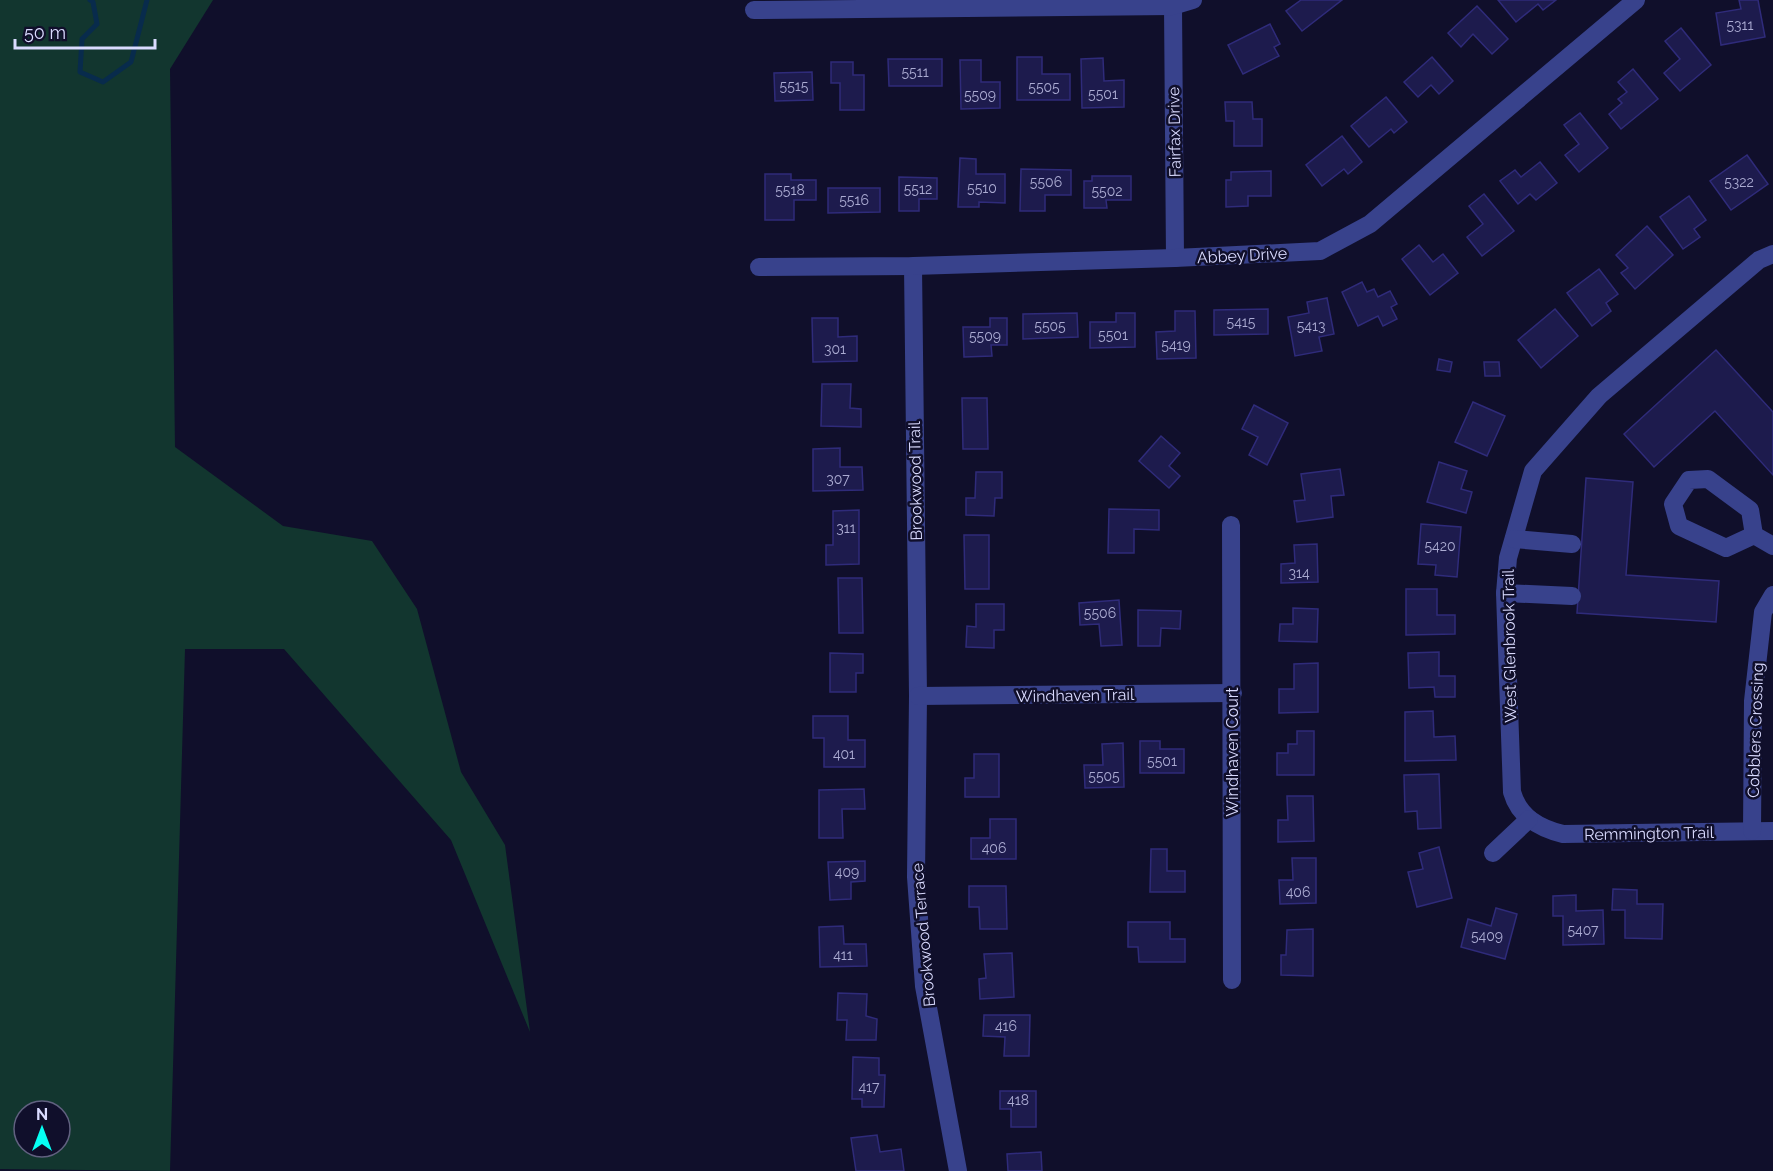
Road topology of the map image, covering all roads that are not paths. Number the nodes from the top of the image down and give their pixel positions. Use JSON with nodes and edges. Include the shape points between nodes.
{"nodes":[{"id":1,"x":1193,"y":0,"type":"edge"},
{"id":2,"x":1636,"y":0,"type":"edge"},
{"id":3,"x":882,"y":4,"type":"edge"},
{"id":4,"x":1173,"y":6,"type":"junction"},
{"id":5,"x":754,"y":10,"type":"dead end"},
{"id":6,"x":1773,"y":254,"type":"edge"},
{"id":7,"x":1175,"y":258,"type":"junction"},
{"id":8,"x":913,"y":266,"type":"junction"},
{"id":9,"x":759,"y":267,"type":"dead end"},
{"id":10,"x":1231,"y":525,"type":"dead end"},
{"id":11,"x":1754,"y":534,"type":"junction"},
{"id":12,"x":1514,"y":539,"type":"junction"},
{"id":13,"x":1572,"y":544,"type":"dead end"},
{"id":14,"x":1773,"y":546,"type":"edge"},
{"id":15,"x":1505,"y":593,"type":"junction"},
{"id":16,"x":1773,"y":595,"type":"edge"},
{"id":17,"x":1572,"y":596,"type":"dead end"},
{"id":18,"x":1233,"y":693,"type":"junction"},
{"id":19,"x":918,"y":696,"type":"junction"},
{"id":20,"x":1529,"y":819,"type":"junction"},
{"id":21,"x":1752,"y":831,"type":"junction"},
{"id":22,"x":1773,"y":831,"type":"edge"},
{"id":23,"x":1493,"y":854,"type":"dead end"},
{"id":24,"x":1232,"y":980,"type":"dead end"},
{"id":25,"x":958,"y":1171,"type":"edge"}],
"edges":[{"from":1,"to":4,"type":"street"},
{"from":2,"to":7,"type":"street","name":"Abbey Drive","via":[[1370,224],[1320,251]]},
{"from":3,"to":4,"type":"street"},
{"from":3,"to":5,"type":"street"},
{"from":4,"to":7,"type":"street","name":"Fairfax Drive"},
{"from":6,"to":12,"type":"street","name":"West Glenbrook Trail","via":[[1759,260],[1599,396],[1533,471]]},
{"from":7,"to":8,"type":"street","name":"Abbey Drive"},
{"from":8,"to":9,"type":"street","name":"Abbey Drive"},
{"from":8,"to":19,"type":"street","name":"Brookwood Trail"},
{"from":10,"to":18,"type":"street","name":"Windhaven Court"},
{"from":11,"to":11,"type":"street","via":[[1750,510],[1708,479],[1689,480],[1673,504],[1679,526],[1726,548]]},
{"from":11,"to":14,"type":"street"},
{"from":12,"to":13,"type":"street"},
{"from":12,"to":15,"type":"street","name":"West Glenbrook Trail"},
{"from":15,"to":17,"type":"street"},
{"from":15,"to":20,"type":"street","name":"West Glenbrook Trail","via":[[1512,792]]},
{"from":16,"to":21,"type":"street","name":"Cobblers Crossing","via":[[1763,612],[1753,701]]},
{"from":18,"to":19,"type":"street","name":"Windhaven Trail"},
{"from":18,"to":24,"type":"street","name":"Windhaven Court"},
{"from":19,"to":25,"type":"street","name":"Brookwood Terrace","via":[[916,877],[924,986]]},
{"from":20,"to":21,"type":"street","name":"Remmington Trail","via":[[1563,834]]},
{"from":20,"to":23,"type":"street"},
{"from":21,"to":22,"type":"street","name":"Remmington Trail"}]}
